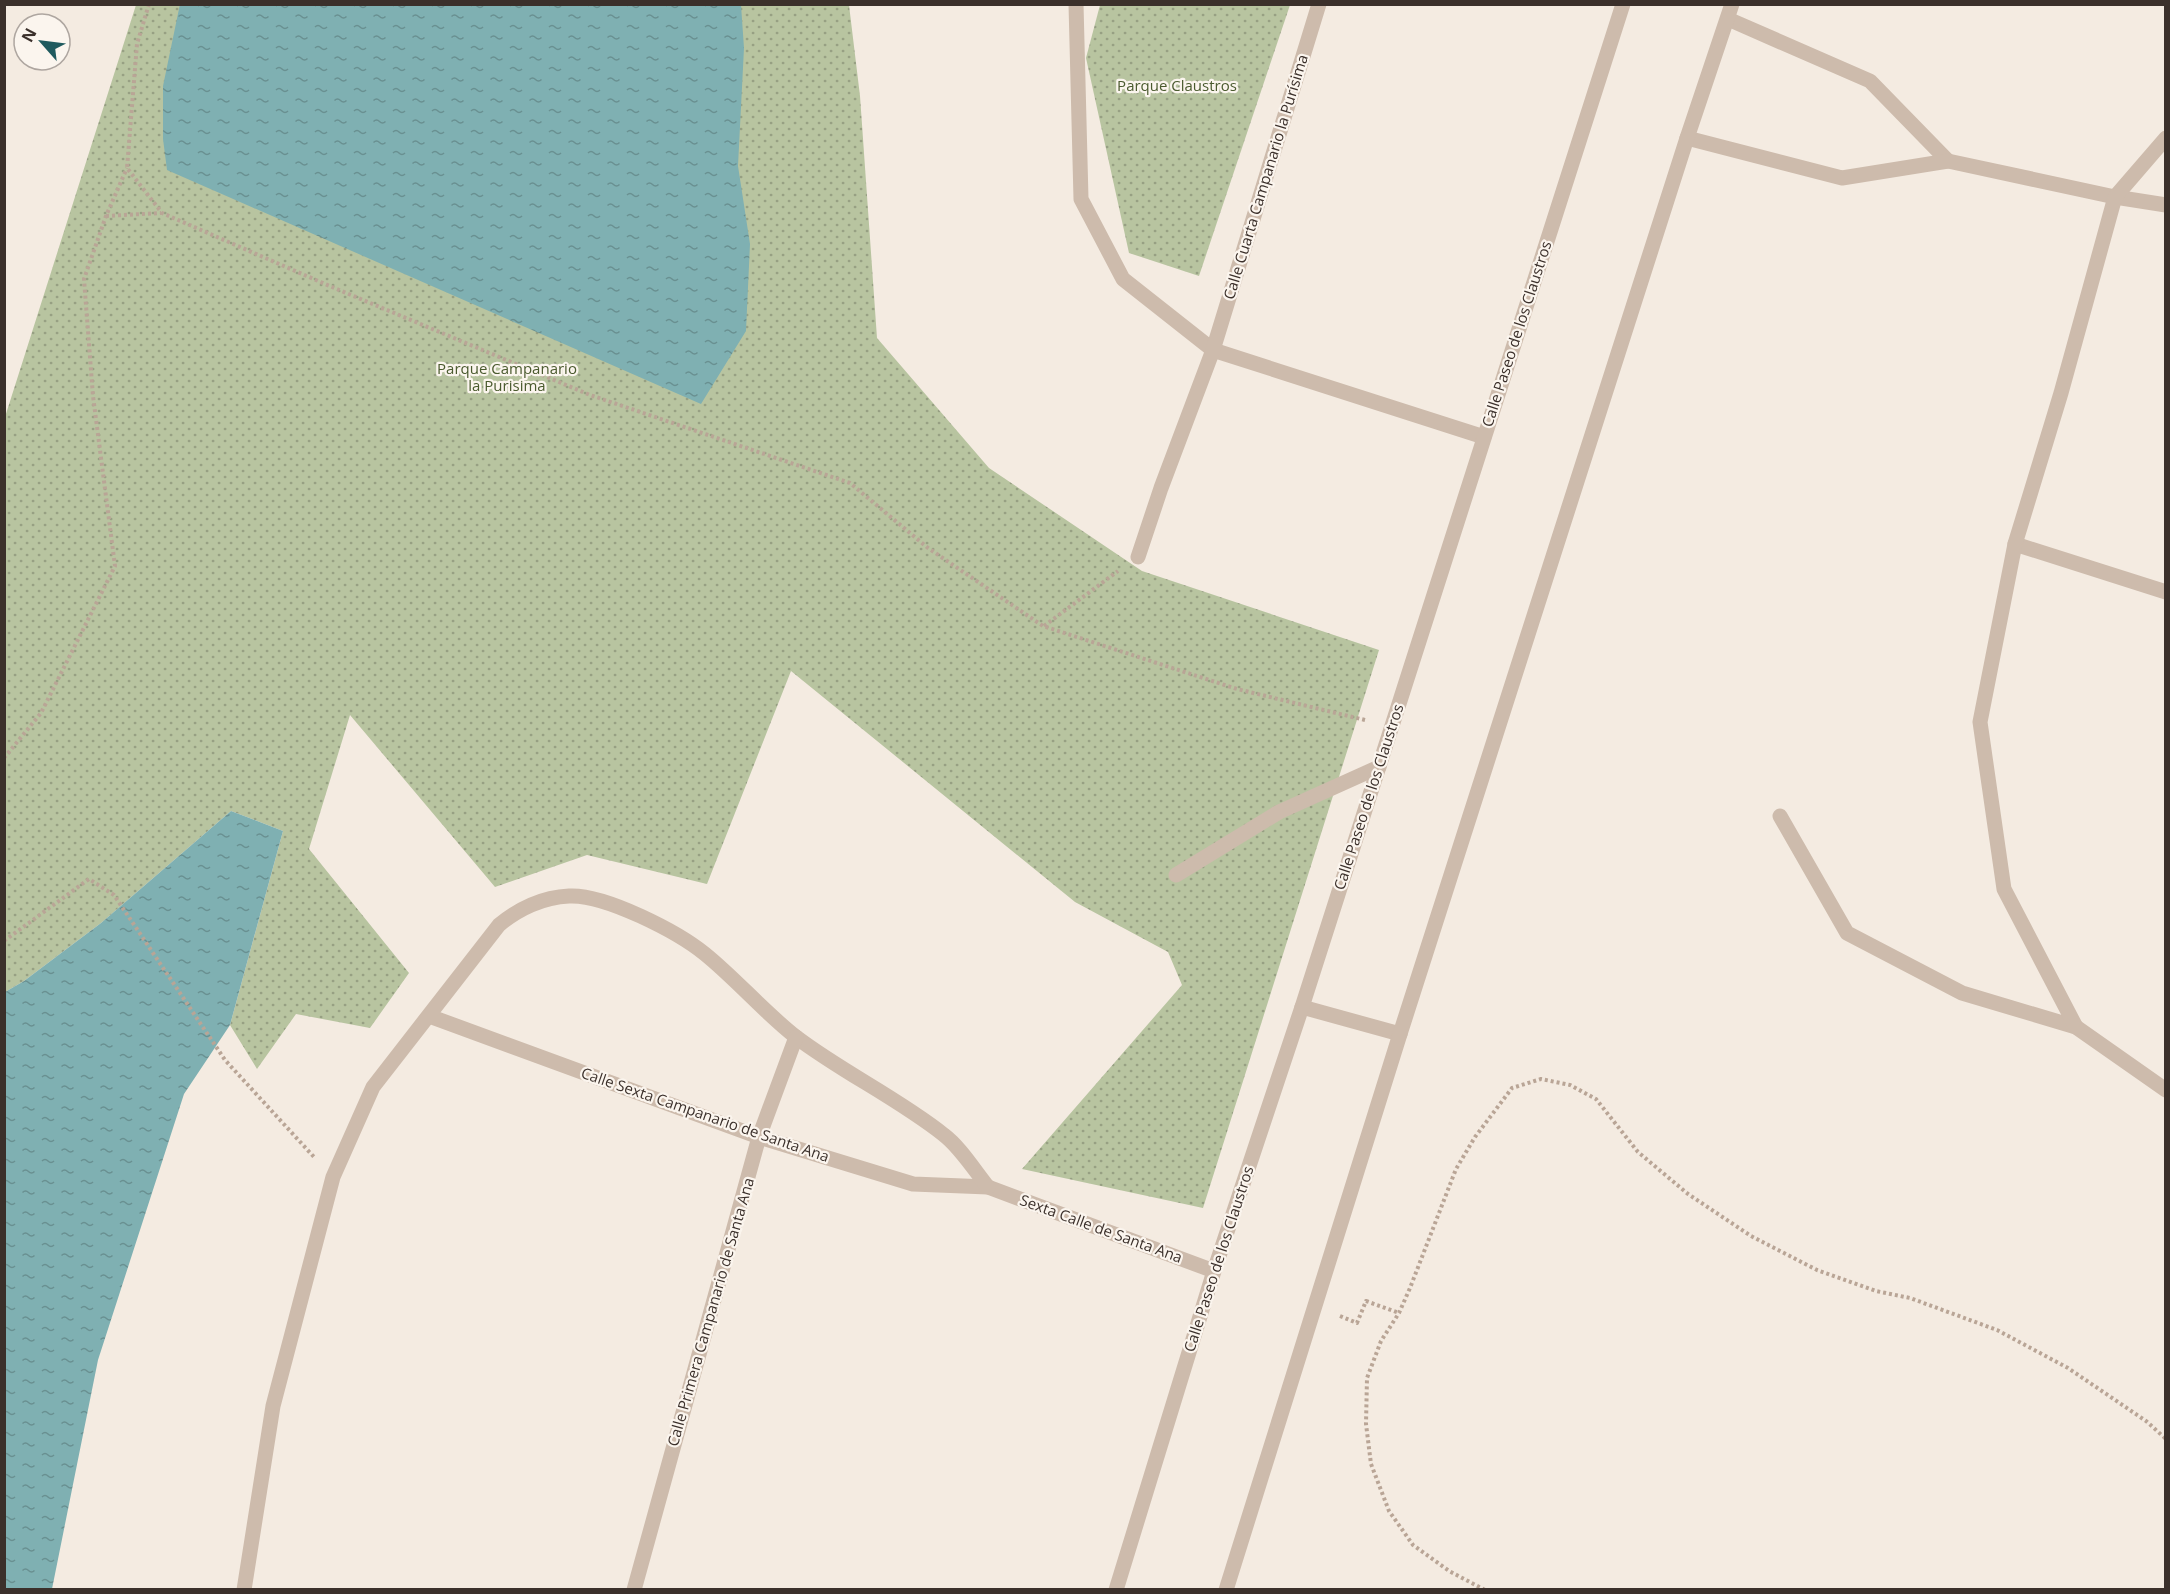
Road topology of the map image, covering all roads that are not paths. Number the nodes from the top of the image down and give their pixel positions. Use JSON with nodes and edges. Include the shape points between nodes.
{"nodes":[{"id":1,"x":1076,"y":4,"type":"edge"},
{"id":2,"x":1318,"y":4,"type":"edge"},
{"id":3,"x":1623,"y":4,"type":"edge"},
{"id":4,"x":1730,"y":12,"type":"edge"},
{"id":5,"x":1687,"y":138,"type":"junction"},
{"id":6,"x":2166,"y":138,"type":"edge"},
{"id":7,"x":1948,"y":160,"type":"junction"},
{"id":8,"x":2115,"y":197,"type":"junction"},
{"id":9,"x":2166,"y":205,"type":"edge"},
{"id":10,"x":1213,"y":350,"type":"junction"},
{"id":11,"x":1484,"y":437,"type":"junction"},
{"id":12,"x":2015,"y":544,"type":"junction"},
{"id":13,"x":1137,"y":557,"type":"road end"},
{"id":14,"x":2166,"y":592,"type":"edge"},
{"id":15,"x":1379,"y":767,"type":"junction"},
{"id":16,"x":1780,"y":816,"type":"dead end"},
{"id":17,"x":1176,"y":875,"type":"dead end"},
{"id":18,"x":1302,"y":1007,"type":"junction"},
{"id":19,"x":429,"y":1016,"type":"junction"},
{"id":20,"x":2076,"y":1027,"type":"junction"},
{"id":21,"x":1400,"y":1034,"type":"junction"},
{"id":22,"x":796,"y":1037,"type":"junction"},
{"id":23,"x":2166,"y":1090,"type":"edge"},
{"id":24,"x":759,"y":1137,"type":"junction"},
{"id":25,"x":988,"y":1187,"type":"junction"},
{"id":26,"x":1214,"y":1271,"type":"junction"},
{"id":27,"x":244,"y":1590,"type":"edge"},
{"id":28,"x":634,"y":1590,"type":"edge"},
{"id":29,"x":1116,"y":1590,"type":"edge"},
{"id":30,"x":1226,"y":1590,"type":"edge"}],
"edges":[{"from":1,"to":10,"type":"street","via":[[1081,199],[1123,279]]},
{"from":2,"to":10,"type":"street","name":"Calle Cuarta Campanario la Purísima"},
{"from":3,"to":11,"type":"street","name":"Calle Paseo de los Claustros"},
{"from":4,"to":5,"type":"street"},
{"from":4,"to":7,"type":"street","via":[[1870,81]]},
{"from":5,"to":7,"type":"street","via":[[1842,178]]},
{"from":5,"to":21,"type":"street"},
{"from":6,"to":8,"type":"street"},
{"from":7,"to":8,"type":"street"},
{"from":8,"to":9,"type":"street"},
{"from":8,"to":12,"type":"street"},
{"from":10,"to":11,"type":"street"},
{"from":10,"to":13,"type":"street","name":"Calle Cuarta Campanario la Purísima"},
{"from":11,"to":15,"type":"street","name":"Calle Paseo de los Claustros"},
{"from":12,"to":14,"type":"street"},
{"from":12,"to":20,"type":"street","via":[[1980,722],[2004,889]]},
{"from":15,"to":17,"type":"street","via":[[1279,812]]},
{"from":15,"to":18,"type":"street","name":"Calle Paseo de los Claustros"},
{"from":16,"to":20,"type":"street","via":[[1847,933],[1962,993]]},
{"from":18,"to":21,"type":"street"},
{"from":18,"to":26,"type":"street","name":"Calle Paseo de los Claustros"},
{"from":19,"to":22,"type":"street","via":[[499,925],[516,911],[570,896],[599,901],[678,934]]},
{"from":19,"to":24,"type":"street","name":"Calle Sexta Campanario de Santa Ana"},
{"from":19,"to":27,"type":"street","via":[[374,1087],[333,1177],[273,1406]]},
{"from":20,"to":23,"type":"street"},
{"from":21,"to":30,"type":"street"},
{"from":22,"to":24,"type":"street","name":"Calle Primera Campanario de Santa Ana"},
{"from":22,"to":25,"type":"street","via":[[946,1136]]},
{"from":24,"to":25,"type":"street","name":"Calle Sexta Campanario de Santa Ana","via":[[913,1184]]},
{"from":24,"to":28,"type":"street","name":"Calle Primera Campanario de Santa Ana"},
{"from":25,"to":26,"type":"street","name":"Sexta Calle de Santa Ana"},
{"from":26,"to":29,"type":"street","name":"Calle Paseo de los Claustros"}]}
